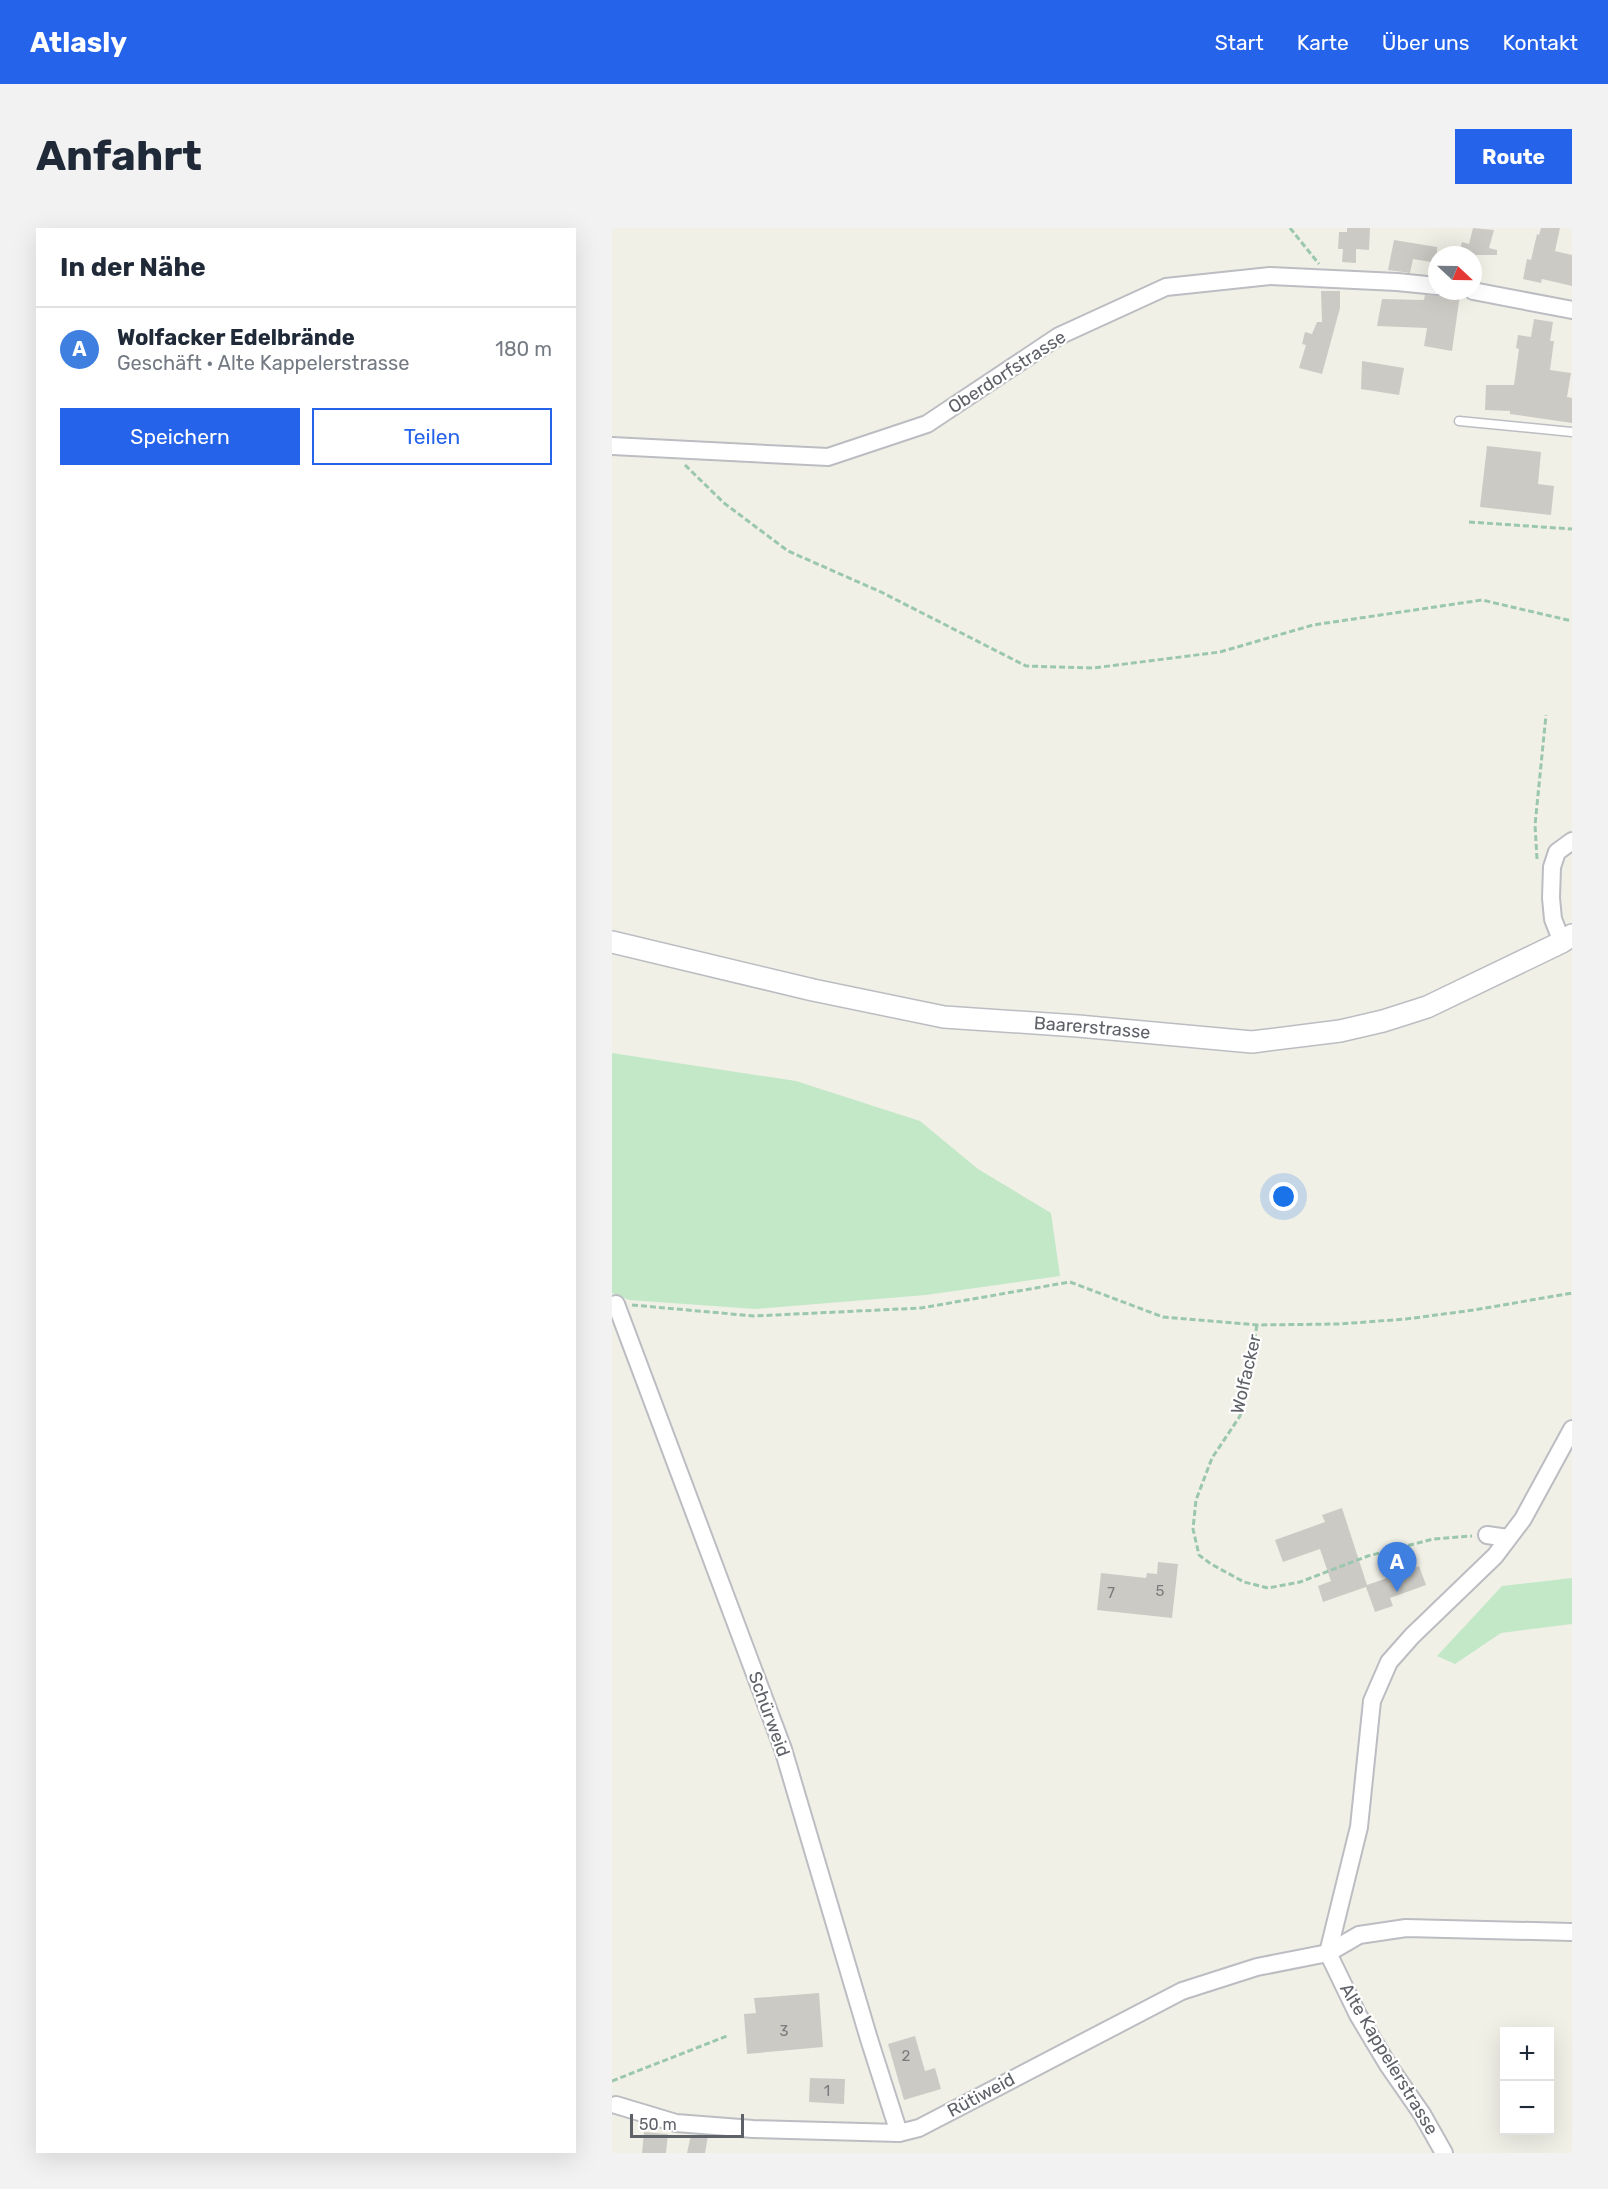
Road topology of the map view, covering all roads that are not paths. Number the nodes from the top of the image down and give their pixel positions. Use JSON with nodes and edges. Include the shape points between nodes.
{"nodes":[{"id":1,"x":1428,"y":285,"type":"edge"},
{"id":2,"x":1482,"y":293,"type":"edge"},
{"id":3,"x":1572,"y":310,"type":"edge"},
{"id":4,"x":1459,"y":421,"type":"dead end"},
{"id":5,"x":1572,"y":432,"type":"edge"},
{"id":6,"x":612,"y":446,"type":"edge"},
{"id":7,"x":1572,"y":841,"type":"edge"},
{"id":8,"x":1569,"y":940,"type":"edge"},
{"id":9,"x":612,"y":942,"type":"edge"},
{"id":10,"x":614,"y":1305,"type":"edge"},
{"id":11,"x":1572,"y":1429,"type":"edge"},
{"id":12,"x":1487,"y":1535,"type":"road end"},
{"id":13,"x":1508,"y":1538,"type":"junction"},
{"id":14,"x":1572,"y":1932,"type":"edge"},
{"id":15,"x":1328,"y":1953,"type":"junction"},
{"id":16,"x":616,"y":2105,"type":"dead end"},
{"id":17,"x":899,"y":2133,"type":"junction"},
{"id":18,"x":1444,"y":2153,"type":"edge"}],
"edges":[{"from":1,"to":6,"type":"street","name":"Oberdorfstrasse","via":[[1270,276],[1167,287],[1059,336],[927,424],[828,457]]},
{"from":2,"to":3,"type":"street"},
{"from":4,"to":5,"type":"lane"},
{"from":7,"to":8,"type":"street","via":[[1557,852],[1552,867],[1551,898],[1553,919]]},
{"from":8,"to":9,"type":"street","name":"Baarerstrasse","via":[[1427,1007],[1340,1031],[1252,1042],[944,1017]]},
{"from":10,"to":17,"type":"street","name":"Schürweid","via":[[783,1749]]},
{"from":11,"to":13,"type":"street","via":[[1523,1519]]},
{"from":12,"to":13,"type":"street"},
{"from":13,"to":15,"type":"street","via":[[1496,1556],[1389,1662],[1372,1701],[1359,1827]]},
{"from":14,"to":15,"type":"street","name":"Rütiweid","via":[[1406,1928],[1359,1935]]},
{"from":15,"to":17,"type":"street","name":"Rütiweid","via":[[1257,1967],[1182,1991],[919,2128]]},
{"from":15,"to":18,"type":"street","name":"Alte Kappelerstrasse","via":[[1364,2025]]},
{"from":16,"to":17,"type":"street","name":"Rütiweid","via":[[676,2123]]}]}
